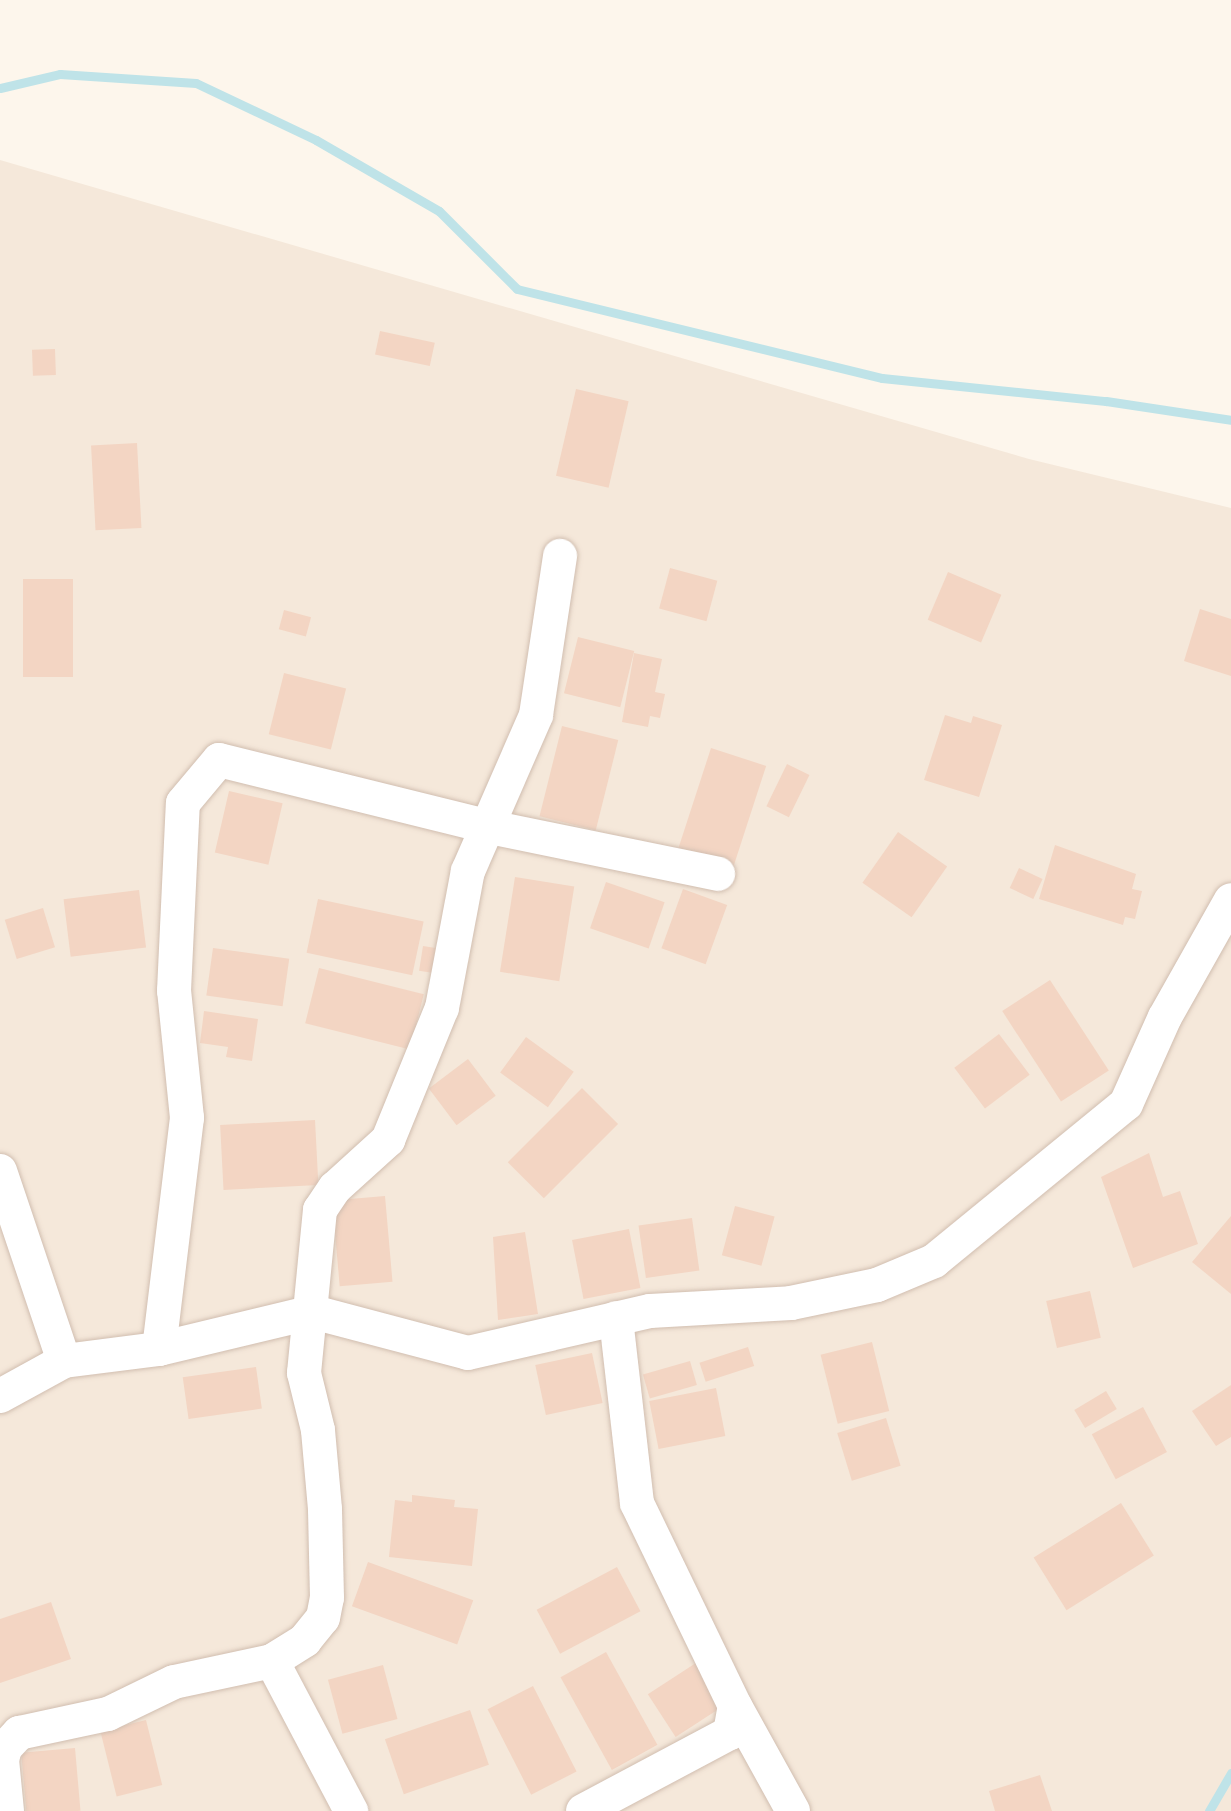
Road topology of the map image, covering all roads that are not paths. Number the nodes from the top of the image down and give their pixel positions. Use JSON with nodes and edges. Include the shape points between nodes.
{"nodes":[{"id":1,"x":560,"y":556,"type":"dead end"},
{"id":2,"x":485,"y":826,"type":"junction"},
{"id":3,"x":718,"y":874,"type":"dead end"},
{"id":4,"x":1231,"y":900,"type":"edge"},
{"id":5,"x":0,"y":1171,"type":"edge"},
{"id":6,"x":313,"y":1312,"type":"junction"},
{"id":7,"x":616,"y":1318,"type":"junction"},
{"id":8,"x":159,"y":1349,"type":"junction"},
{"id":9,"x":64,"y":1361,"type":"junction"},
{"id":10,"x":0,"y":1396,"type":"edge"},
{"id":11,"x":272,"y":1661,"type":"junction"},
{"id":12,"x":735,"y":1706,"type":"junction"},
{"id":13,"x":7,"y":1811,"type":"edge"},
{"id":14,"x":351,"y":1811,"type":"edge"},
{"id":15,"x":583,"y":1811,"type":"edge"},
{"id":16,"x":793,"y":1811,"type":"edge"}],
"edges":[{"from":1,"to":2,"type":"street","via":[[536,715]]},
{"from":2,"to":3,"type":"street"},
{"from":2,"to":6,"type":"street","via":[[468,871],[442,1008],[401,1112],[388,1140],[335,1188],[320,1210]]},
{"from":2,"to":8,"type":"street","via":[[219,760],[183,803],[174,991],[187,1118]]},
{"from":4,"to":7,"type":"street","via":[[1165,1017],[1126,1104],[934,1261],[877,1285],[791,1303]]},
{"from":5,"to":9,"type":"street"},
{"from":6,"to":7,"type":"street","via":[[468,1353]]},
{"from":6,"to":8,"type":"street"},
{"from":6,"to":11,"type":"street","via":[[304,1373],[318,1430],[327,1598],[323,1618],[305,1640]]},
{"from":7,"to":12,"type":"street","via":[[637,1503]]},
{"from":8,"to":9,"type":"street"},
{"from":9,"to":10,"type":"street"},
{"from":11,"to":13,"type":"street","via":[[174,1682],[108,1714],[19,1733],[2,1760]]},
{"from":11,"to":14,"type":"street"},
{"from":12,"to":15,"type":"street","via":[[730,1733]]},
{"from":12,"to":16,"type":"street"}]}
